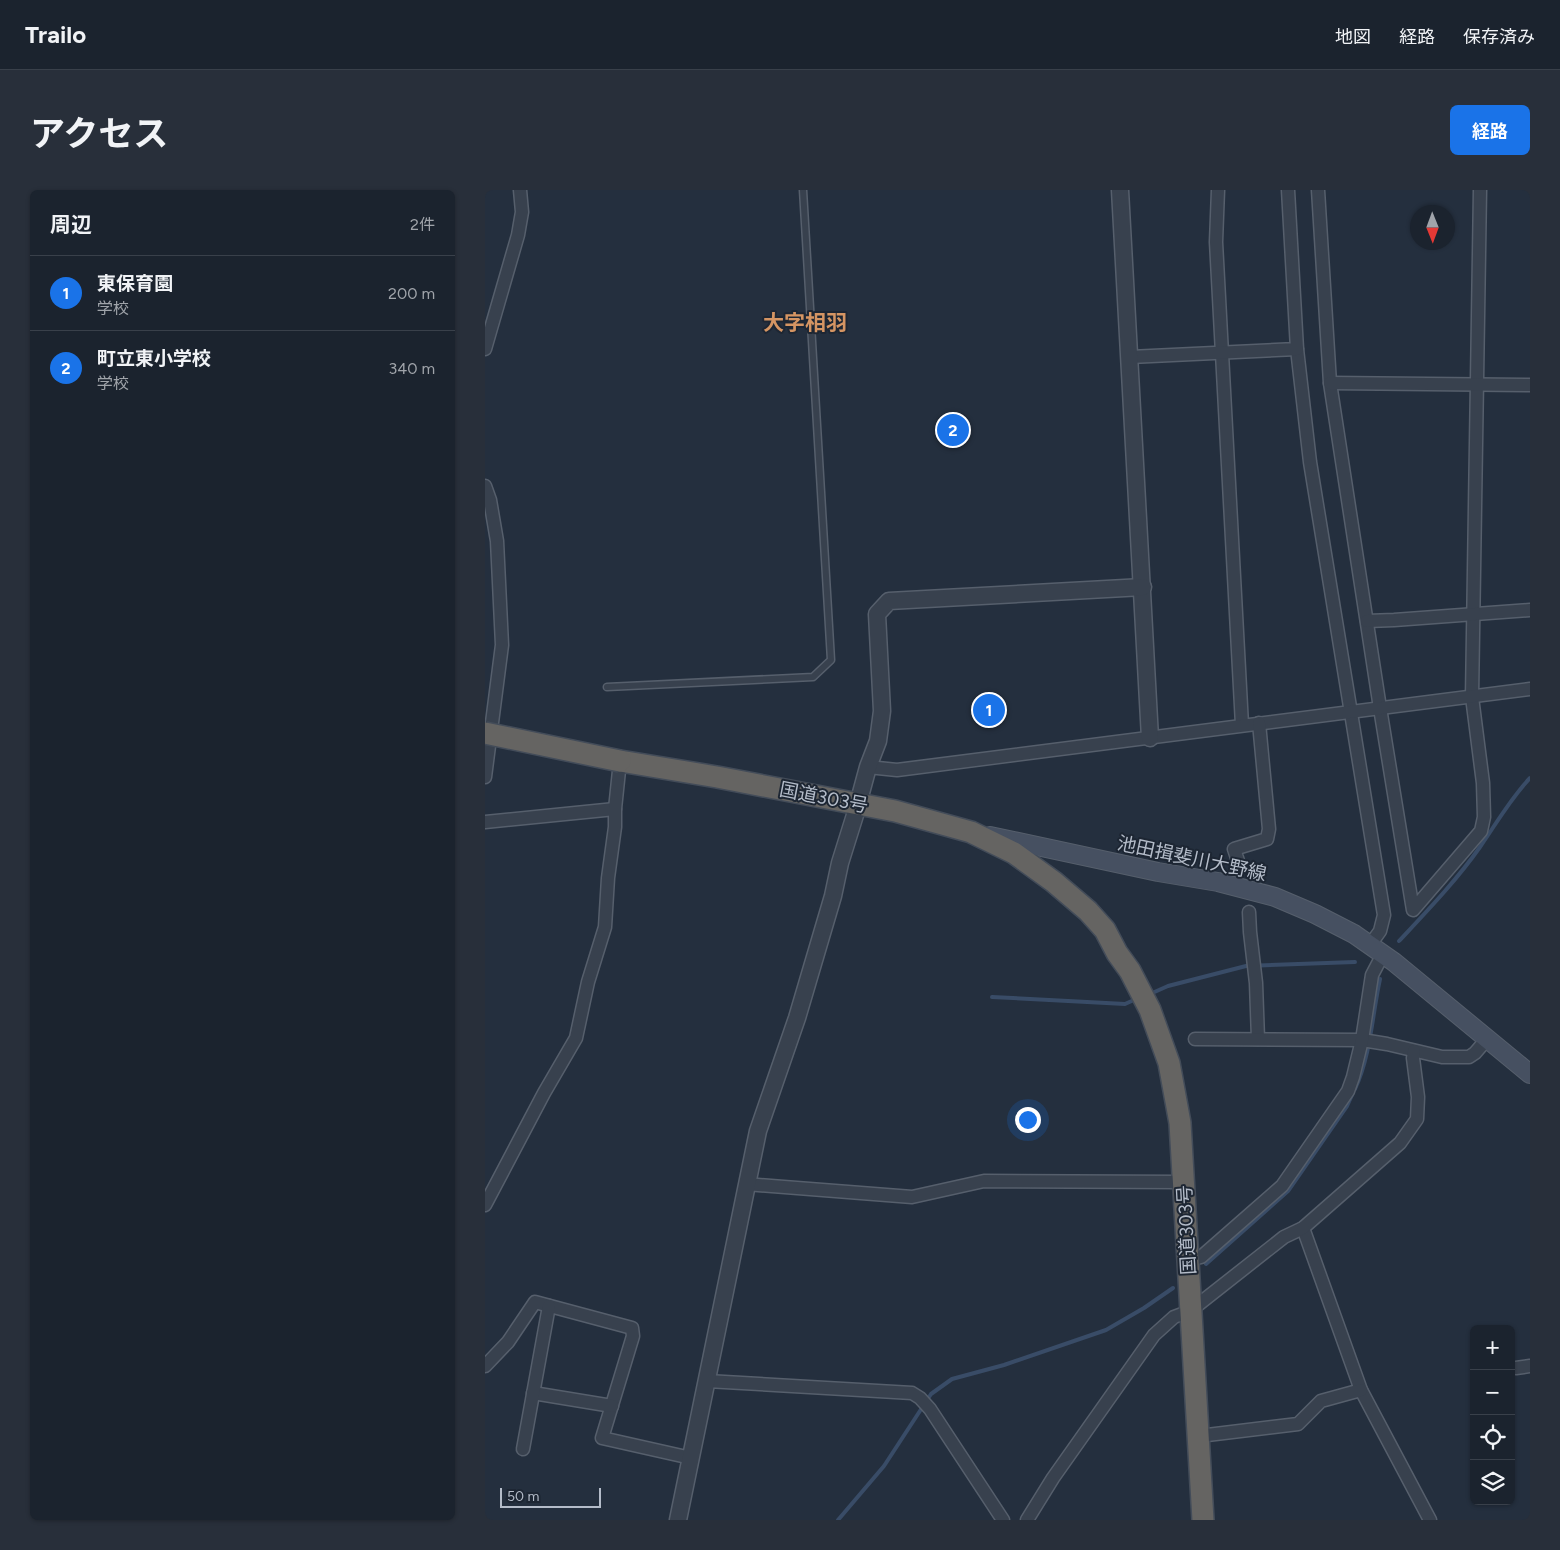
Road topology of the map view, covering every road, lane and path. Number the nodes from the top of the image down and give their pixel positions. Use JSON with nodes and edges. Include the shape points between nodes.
{"nodes":[{"id":1,"x":520,"y":190,"type":"edge"},
{"id":2,"x":803,"y":190,"type":"edge"},
{"id":3,"x":1120,"y":190,"type":"edge"},
{"id":4,"x":1218,"y":190,"type":"edge"},
{"id":5,"x":1288,"y":190,"type":"edge"},
{"id":6,"x":1318,"y":190,"type":"edge"},
{"id":7,"x":1479,"y":190,"type":"edge"},
{"id":8,"x":490,"y":313,"type":"edge"},
{"id":9,"x":485,"y":349,"type":"edge"},
{"id":10,"x":1297,"y":350,"type":"junction"},
{"id":11,"x":1222,"y":353,"type":"junction"},
{"id":12,"x":1130,"y":357,"type":"junction"},
{"id":13,"x":1330,"y":383,"type":"junction"},
{"id":14,"x":1477,"y":384,"type":"junction"},
{"id":15,"x":1530,"y":385,"type":"edge"},
{"id":16,"x":485,"y":486,"type":"edge"},
{"id":17,"x":1143,"y":587,"type":"junction"},
{"id":18,"x":1530,"y":610,"type":"edge"},
{"id":19,"x":1473,"y":614,"type":"junction"},
{"id":20,"x":1367,"y":620,"type":"junction"},
{"id":21,"x":607,"y":687,"type":"dead end"},
{"id":22,"x":1530,"y":689,"type":"edge"},
{"id":23,"x":1472,"y":697,"type":"junction"},
{"id":24,"x":1380,"y":708,"type":"junction"},
{"id":25,"x":1351,"y":712,"type":"junction"},
{"id":26,"x":1259,"y":722,"type":"junction"},
{"id":27,"x":1242,"y":725,"type":"junction"},
{"id":28,"x":485,"y":733,"type":"edge"},
{"id":29,"x":1150,"y":738,"type":"junction"},
{"id":30,"x":485,"y":741,"type":"edge"},
{"id":31,"x":620,"y":765,"type":"junction"},
{"id":32,"x":868,"y":767,"type":"junction"},
{"id":33,"x":485,"y":777,"type":"edge"},
{"id":34,"x":615,"y":809,"type":"junction"},
{"id":35,"x":857,"y":809,"type":"junction"},
{"id":36,"x":485,"y":822,"type":"edge"},
{"id":37,"x":971,"y":832,"type":"junction"},
{"id":38,"x":1240,"y":866,"type":"dead end"},
{"id":39,"x":1249,"y":912,"type":"dead end"},
{"id":40,"x":1377,"y":950,"type":"junction"},
{"id":41,"x":1117,"y":953,"type":"junction"},
{"id":42,"x":1195,"y":1039,"type":"dead end"},
{"id":43,"x":1258,"y":1039,"type":"junction"},
{"id":44,"x":1487,"y":1039,"type":"junction"},
{"id":45,"x":1362,"y":1040,"type":"junction"},
{"id":46,"x":1413,"y":1050,"type":"junction"},
{"id":47,"x":1530,"y":1074,"type":"edge"},
{"id":48,"x":1183,"y":1182,"type":"junction"},
{"id":49,"x":746,"y":1184,"type":"junction"},
{"id":50,"x":485,"y":1205,"type":"edge"},
{"id":51,"x":1303,"y":1228,"type":"junction"},
{"id":52,"x":1188,"y":1260,"type":"junction"},
{"id":53,"x":549,"y":1306,"type":"junction"},
{"id":54,"x":1190,"y":1311,"type":"junction"},
{"id":55,"x":485,"y":1366,"type":"edge"},
{"id":56,"x":1530,"y":1366,"type":"edge"},
{"id":57,"x":1516,"y":1368,"type":"dead end"},
{"id":58,"x":707,"y":1380,"type":"junction"},
{"id":59,"x":1361,"y":1390,"type":"junction"},
{"id":60,"x":533,"y":1393,"type":"junction"},
{"id":61,"x":612,"y":1406,"type":"junction"},
{"id":62,"x":1199,"y":1436,"type":"junction"},
{"id":63,"x":523,"y":1449,"type":"dead end"},
{"id":64,"x":691,"y":1458,"type":"junction"},
{"id":65,"x":678,"y":1520,"type":"edge"},
{"id":66,"x":1003,"y":1520,"type":"edge"},
{"id":67,"x":1027,"y":1520,"type":"edge"},
{"id":68,"x":1203,"y":1520,"type":"edge"},
{"id":69,"x":1430,"y":1520,"type":"edge"}],
"edges":[{"from":1,"to":8,"type":"street","via":[[522,212],[518,235]]},
{"from":2,"to":21,"type":"lane","via":[[831,660],[813,677]]},
{"from":3,"to":12,"type":"street"},
{"from":4,"to":11,"type":"street"},
{"from":5,"to":10,"type":"street"},
{"from":6,"to":13,"type":"street"},
{"from":7,"to":14,"type":"street"},
{"from":8,"to":9,"type":"street"},
{"from":10,"to":11,"type":"street"},
{"from":10,"to":25,"type":"street","via":[[1310,462]]},
{"from":11,"to":12,"type":"street"},
{"from":11,"to":27,"type":"street"},
{"from":12,"to":17,"type":"street"},
{"from":13,"to":14,"type":"street"},
{"from":13,"to":20,"type":"street"},
{"from":14,"to":15,"type":"street"},
{"from":14,"to":19,"type":"street"},
{"from":16,"to":33,"type":"street","via":[[497,540],[502,645]]},
{"from":17,"to":29,"type":"street"},
{"from":17,"to":32,"type":"street","via":[[889,601],[877,614],[881,711],[878,741]]},
{"from":18,"to":19,"type":"street"},
{"from":19,"to":20,"type":"street"},
{"from":19,"to":23,"type":"street"},
{"from":20,"to":24,"type":"street"},
{"from":22,"to":23,"type":"street"},
{"from":23,"to":24,"type":"street"},
{"from":23,"to":24,"type":"street","via":[[1483,783],[1481,831],[1413,910]]},
{"from":24,"to":25,"type":"street"},
{"from":25,"to":26,"type":"street"},
{"from":25,"to":40,"type":"street","via":[[1384,915]]},
{"from":26,"to":27,"type":"street"},
{"from":26,"to":38,"type":"street","via":[[1269,828],[1267,839],[1234,849]]},
{"from":27,"to":29,"type":"street"},
{"from":28,"to":31,"type":"highway","name":"国道303号","bridge":true},
{"from":29,"to":32,"type":"street","via":[[897,770]]},
{"from":30,"to":31,"type":"highway","name":"国道303号"},
{"from":31,"to":34,"type":"street"},
{"from":31,"to":35,"type":"highway","name":"国道303号","via":[[715,789]]},
{"from":32,"to":35,"type":"street"},
{"from":34,"to":36,"type":"street"},
{"from":34,"to":50,"type":"street","via":[[605,927],[588,982],[576,1038]]},
{"from":35,"to":37,"type":"highway","name":"国道303号"},
{"from":35,"to":41,"type":"highway","name":"国道303号","via":[[967,844],[1008,864],[1051,892]]},
{"from":35,"to":49,"type":"street","via":[[797,1018],[758,1131]]},
{"from":37,"to":40,"type":"main road","name":"池田揖斐川大野線","via":[[1219,882],[1275,897],[1354,934]]},
{"from":37,"to":41,"type":"highway","name":"国道303号","via":[[1015,853],[1088,910],[1105,930]]},
{"from":39,"to":43,"type":"street"},
{"from":40,"to":44,"type":"main road","name":"池田揖斐川大野線"},
{"from":40,"to":45,"type":"street"},
{"from":41,"to":48,"type":"highway","name":"国道303号","via":[[1150,1010],[1169,1063],[1180,1123]]},
{"from":42,"to":43,"type":"street"},
{"from":43,"to":45,"type":"street"},
{"from":44,"to":46,"type":"street","via":[[1469,1057],[1442,1058]]},
{"from":44,"to":47,"type":"main road","name":"池田揖斐川大野線"},
{"from":45,"to":46,"type":"street"},
{"from":45,"to":52,"type":"street","via":[[1348,1091],[1282,1186],[1201,1256]]},
{"from":46,"to":51,"type":"street","via":[[1417,1119],[1400,1143]]},
{"from":48,"to":49,"type":"street","via":[[984,1181],[913,1197]]},
{"from":48,"to":52,"type":"highway","name":"国道303号"},
{"from":49,"to":58,"type":"street"},
{"from":51,"to":54,"type":"street","via":[[1284,1237]]},
{"from":51,"to":59,"type":"street"},
{"from":52,"to":54,"type":"highway","name":"国道303号"},
{"from":53,"to":55,"type":"street","via":[[535,1302],[508,1342]]},
{"from":53,"to":60,"type":"street"},
{"from":53,"to":61,"type":"street","via":[[632,1328],[633,1336]]},
{"from":54,"to":62,"type":"highway","name":"国道303号"},
{"from":54,"to":67,"type":"street","via":[[1173,1317],[1154,1334]]},
{"from":56,"to":57,"type":"street"},
{"from":58,"to":64,"type":"street"},
{"from":58,"to":66,"type":"street","via":[[912,1393],[931,1409]]},
{"from":59,"to":62,"type":"street","via":[[1321,1402],[1298,1424]]},
{"from":59,"to":69,"type":"street"},
{"from":60,"to":61,"type":"street"},
{"from":60,"to":63,"type":"street"},
{"from":61,"to":64,"type":"street","via":[[602,1438]]},
{"from":62,"to":68,"type":"highway","name":"国道303号"},
{"from":64,"to":65,"type":"street"}]}
